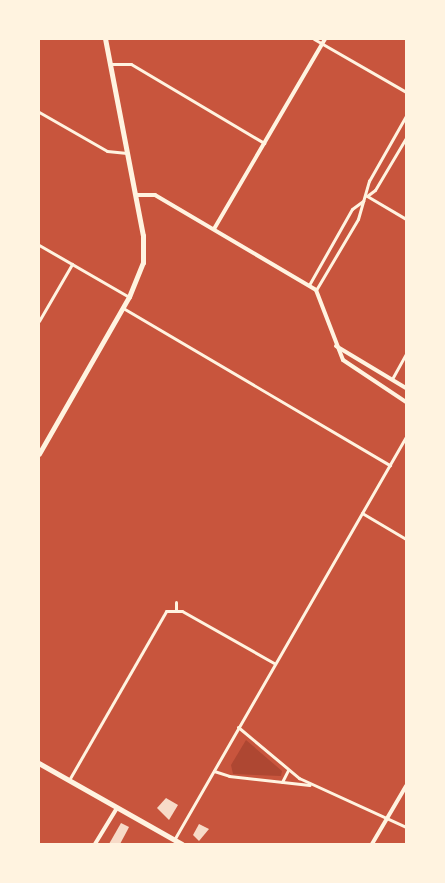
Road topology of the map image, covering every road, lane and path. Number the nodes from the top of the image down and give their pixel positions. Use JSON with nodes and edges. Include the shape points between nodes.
{"nodes":[{"id":1,"x":105,"y":39,"type":"edge"},
{"id":2,"x":314,"y":39,"type":"edge"},
{"id":3,"x":323,"y":41,"type":"edge"},
{"id":4,"x":110,"y":64,"type":"junction"},
{"id":5,"x":406,"y":92,"type":"edge"},
{"id":6,"x":39,"y":112,"type":"edge"},
{"id":7,"x":406,"y":116,"type":"edge"},
{"id":8,"x":406,"y":138,"type":"edge"},
{"id":9,"x":264,"y":143,"type":"junction"},
{"id":10,"x":128,"y":153,"type":"junction"},
{"id":11,"x":136,"y":196,"type":"junction"},
{"id":12,"x":367,"y":196,"type":"junction"},
{"id":13,"x":364,"y":200,"type":"junction"},
{"id":14,"x":406,"y":219,"type":"edge"},
{"id":15,"x":214,"y":230,"type":"junction"},
{"id":16,"x":39,"y":245,"type":"edge"},
{"id":17,"x":72,"y":264,"type":"junction"},
{"id":18,"x":309,"y":285,"type":"junction"},
{"id":19,"x":316,"y":290,"type":"junction"},
{"id":20,"x":129,"y":297,"type":"junction"},
{"id":21,"x":123,"y":308,"type":"junction"},
{"id":22,"x":39,"y":321,"type":"edge"},
{"id":23,"x":336,"y":346,"type":"junction"},
{"id":24,"x":406,"y":354,"type":"edge"},
{"id":25,"x":392,"y":380,"type":"junction"},
{"id":26,"x":406,"y":388,"type":"edge"},
{"id":27,"x":406,"y":402,"type":"edge"},
{"id":28,"x":406,"y":437,"type":"edge"},
{"id":29,"x":39,"y":454,"type":"edge"},
{"id":30,"x":390,"y":465,"type":"junction"},
{"id":31,"x":362,"y":513,"type":"junction"},
{"id":32,"x":406,"y":538,"type":"edge"},
{"id":33,"x":176,"y":602,"type":"dead end"},
{"id":34,"x":176,"y":608,"type":"junction"},
{"id":35,"x":274,"y":663,"type":"junction"},
{"id":36,"x":238,"y":727,"type":"junction"},
{"id":37,"x":39,"y":763,"type":"edge"},
{"id":38,"x":288,"y":770,"type":"junction"},
{"id":39,"x":214,"y":771,"type":"junction"},
{"id":40,"x":69,"y":780,"type":"junction"},
{"id":41,"x":282,"y":782,"type":"junction"},
{"id":42,"x":312,"y":786,"type":"junction"},
{"id":43,"x":406,"y":786,"type":"edge"},
{"id":44,"x":117,"y":808,"type":"junction"},
{"id":45,"x":388,"y":817,"type":"junction"},
{"id":46,"x":406,"y":827,"type":"edge"},
{"id":47,"x":174,"y":840,"type":"junction"},
{"id":48,"x":96,"y":844,"type":"edge"},
{"id":49,"x":182,"y":844,"type":"edge"},
{"id":50,"x":372,"y":844,"type":"edge"}],
"edges":[{"from":1,"to":4,"type":"main road"},
{"from":2,"to":3,"type":"street"},
{"from":3,"to":5,"type":"street"},
{"from":3,"to":9,"type":"street"},
{"from":4,"to":9,"type":"street","via":[[131,64]]},
{"from":4,"to":10,"type":"main road"},
{"from":6,"to":10,"type":"street","via":[[107,151]]},
{"from":7,"to":12,"type":"street","via":[[372,174]]},
{"from":8,"to":12,"type":"street","via":[[375,190]]},
{"from":9,"to":15,"type":"street"},
{"from":10,"to":11,"type":"main road"},
{"from":11,"to":15,"type":"street","via":[[152,194]]},
{"from":11,"to":20,"type":"main road","via":[[144,254],[141,271]]},
{"from":12,"to":13,"type":"street"},
{"from":12,"to":14,"type":"street"},
{"from":13,"to":18,"type":"street","via":[[352,209]]},
{"from":13,"to":19,"type":"street","via":[[358,219]]},
{"from":15,"to":18,"type":"street"},
{"from":16,"to":17,"type":"street"},
{"from":17,"to":20,"type":"street"},
{"from":17,"to":22,"type":"street"},
{"from":18,"to":19,"type":"street"},
{"from":19,"to":23,"type":"street","via":[[323,300]]},
{"from":20,"to":21,"type":"main road"},
{"from":21,"to":29,"type":"main road"},
{"from":21,"to":30,"type":"street"},
{"from":23,"to":25,"type":"street"},
{"from":23,"to":27,"type":"street","via":[[350,367]]},
{"from":24,"to":25,"type":"street"},
{"from":25,"to":26,"type":"street"},
{"from":28,"to":30,"type":"street"},
{"from":30,"to":31,"type":"street"},
{"from":31,"to":32,"type":"street"},
{"from":31,"to":35,"type":"street"},
{"from":33,"to":34,"type":"street"},
{"from":34,"to":35,"type":"street"},
{"from":34,"to":40,"type":"street","via":[[164,615]]},
{"from":35,"to":36,"type":"street"},
{"from":36,"to":38,"type":"street"},
{"from":36,"to":39,"type":"street"},
{"from":37,"to":40,"type":"main road"},
{"from":38,"to":41,"type":"street"},
{"from":38,"to":42,"type":"street"},
{"from":39,"to":41,"type":"street","via":[[226,776]]},
{"from":39,"to":47,"type":"street"},
{"from":40,"to":44,"type":"main road"},
{"from":41,"to":42,"type":"street"},
{"from":42,"to":45,"type":"street"},
{"from":43,"to":45,"type":"street"},
{"from":44,"to":47,"type":"main road"},
{"from":44,"to":48,"type":"street"},
{"from":45,"to":46,"type":"street"},
{"from":45,"to":50,"type":"street"},
{"from":47,"to":49,"type":"main road"}]}
